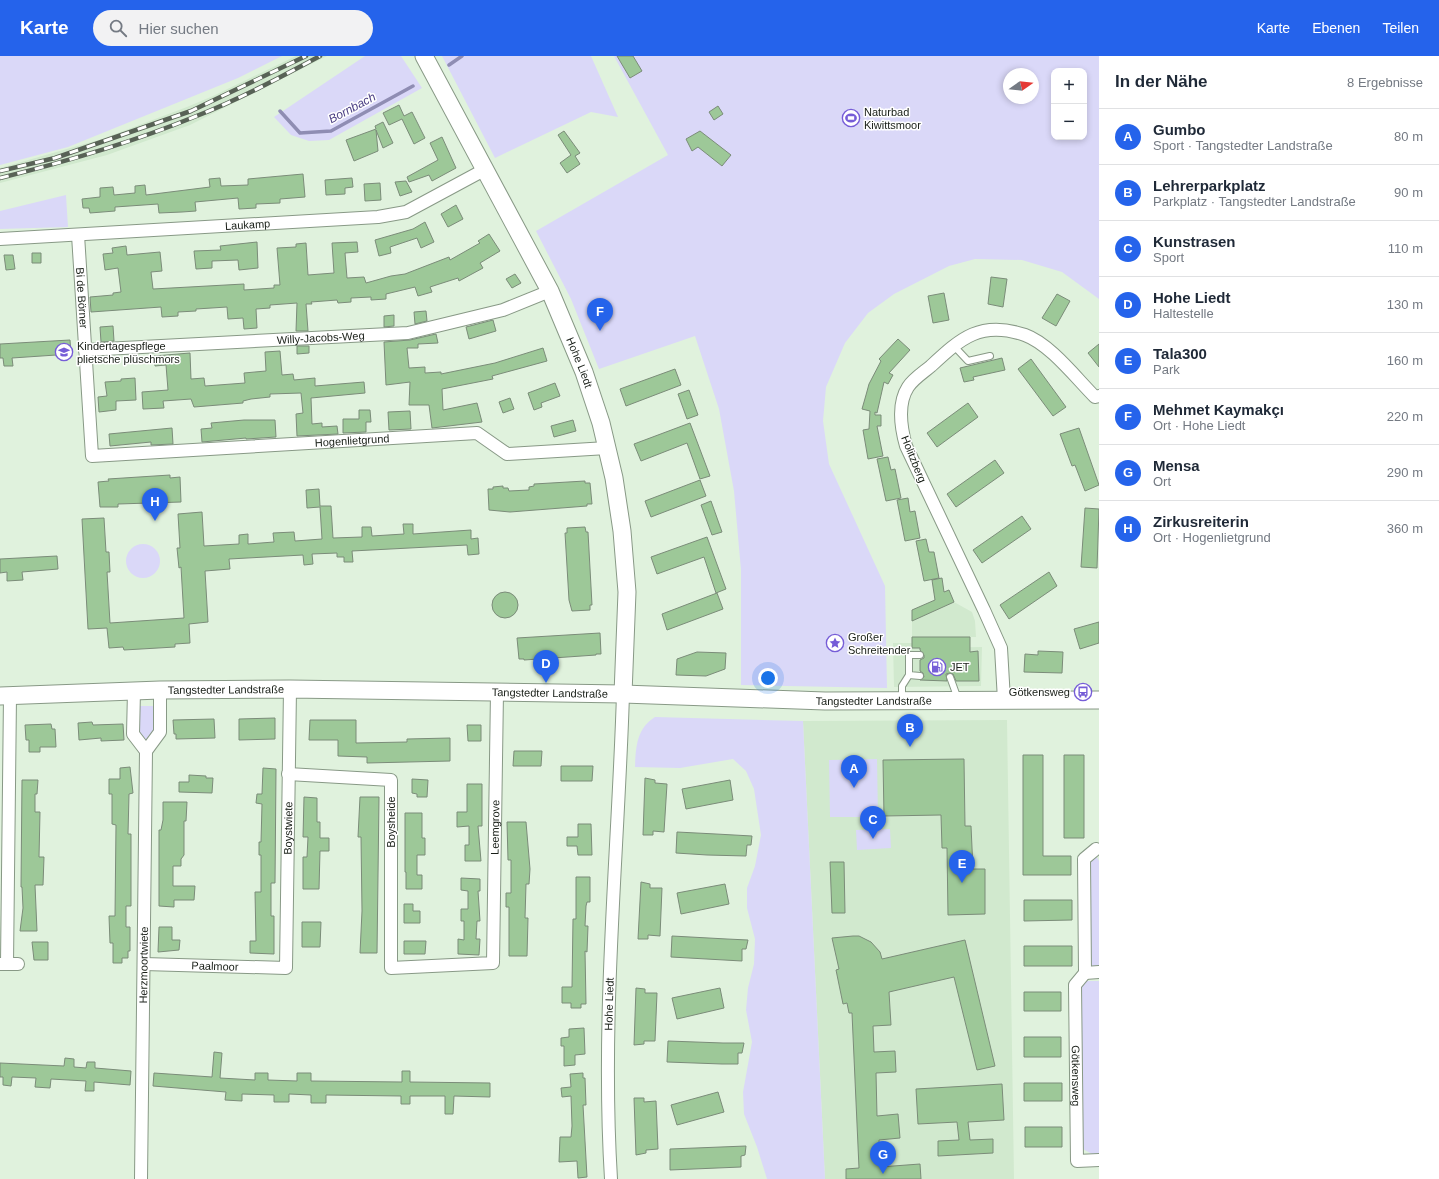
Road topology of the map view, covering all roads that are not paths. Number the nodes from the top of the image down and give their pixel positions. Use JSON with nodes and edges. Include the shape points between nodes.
{"nodes":[{"id":1,"x":424,"y":56,"type":"edge"},
{"id":2,"x":484,"y":170,"type":"junction"},
{"id":3,"x":78,"y":235,"type":"junction"},
{"id":4,"x":0,"y":240,"type":"edge"},
{"id":5,"x":550,"y":292,"type":"junction"},
{"id":6,"x":953,"y":345,"type":"junction"},
{"id":7,"x":85,"y":350,"type":"junction"},
{"id":8,"x":990,"y":356,"type":"dead end"},
{"id":9,"x":1098,"y":400,"type":"edge"},
{"id":10,"x":607,"y":448,"type":"junction"},
{"id":11,"x":92,"y":456,"type":"joint"},
{"id":12,"x":920,"y":655,"type":"dead end"},
{"id":13,"x":909,"y":675,"type":"junction"},
{"id":14,"x":920,"y":676,"type":"dead end"},
{"id":15,"x":950,"y":677,"type":"dead end"},
{"id":16,"x":290,"y":689,"type":"junction"},
{"id":17,"x":160,"y":690,"type":"junction"},
{"id":18,"x":134,"y":691,"type":"junction"},
{"id":19,"x":497,"y":692,"type":"junction"},
{"id":20,"x":623,"y":694,"type":"junction"},
{"id":21,"x":5,"y":696,"type":"edge"},
{"id":22,"x":959,"y":700,"type":"junction"},
{"id":23,"x":1004,"y":700,"type":"junction"},
{"id":24,"x":1099,"y":700,"type":"edge"},
{"id":25,"x":902,"y":701,"type":"junction"},
{"id":26,"x":146,"y":751,"type":"junction"},
{"id":27,"x":288,"y":774,"type":"junction"},
{"id":28,"x":1098,"y":850,"type":"edge"},
{"id":29,"x":8,"y":964,"type":"edge"},
{"id":30,"x":144,"y":964,"type":"junction"},
{"id":31,"x":286,"y":968,"type":"joint"},
{"id":32,"x":391,"y":968,"type":"joint"},
{"id":33,"x":1099,"y":972,"type":"edge"},
{"id":34,"x":1085,"y":973,"type":"junction"},
{"id":35,"x":1099,"y":1160,"type":"edge"},
{"id":36,"x":141,"y":1179,"type":"edge"},
{"id":37,"x":611,"y":1179,"type":"edge"}],
"edges":[{"from":1,"to":2,"type":"street","name":"Hohe Liedt"},
{"from":2,"to":3,"type":"street","name":"Laukamp","via":[[406,212],[378,217]]},
{"from":2,"to":5,"type":"street","name":"Hohe Liedt"},
{"from":3,"to":4,"type":"street","name":"Laukamp"},
{"from":3,"to":7,"type":"street","name":"Bi de Börner"},
{"from":5,"to":7,"type":"street","name":"Willy-Jacobs-Weg","via":[[503,310],[408,333]]},
{"from":5,"to":10,"type":"street","name":"Hohe Liedt","via":[[584,372]]},
{"from":6,"to":8,"type":"lane","via":[[968,361]]},
{"from":6,"to":9,"type":"street","name":"Holitzberg","via":[[970,334],[991,330],[1005,330],[1024,335],[1048,350]]},
{"from":6,"to":23,"type":"street","name":"Holitzberg","via":[[908,387],[902,403],[900,424],[906,446],[1001,648]]},
{"from":7,"to":11,"type":"street","name":"Bi de Börner"},
{"from":10,"to":11,"type":"street","name":"Hogenlietgrund","via":[[507,454],[477,433]]},
{"from":10,"to":20,"type":"street","name":"Hohe Liedt","via":[[621,518],[627,592]]},
{"from":12,"to":13,"type":"lane","via":[[909,655]]},
{"from":13,"to":14,"type":"lane"},
{"from":13,"to":25,"type":"lane","via":[[902,686]]},
{"from":15,"to":22,"type":"lane"},
{"from":16,"to":17,"type":"street","name":"Tangstedter Landstraße"},
{"from":16,"to":19,"type":"street","name":"Tangstedter Landstraße"},
{"from":16,"to":27,"type":"street","name":"Boystwiete"},
{"from":17,"to":18,"type":"street","name":"Tangstedter Landstraße"},
{"from":17,"to":26,"type":"street","via":[[160,732]]},
{"from":18,"to":21,"type":"street","name":"Tangstedter Landstraße"},
{"from":18,"to":26,"type":"street","via":[[134,734]]},
{"from":19,"to":20,"type":"street","name":"Tangstedter Landstraße"},
{"from":19,"to":32,"type":"street","name":"Leemgrove","via":[[493,963]]},
{"from":20,"to":25,"type":"street","name":"Tangstedter Landstraße","via":[[729,699]]},
{"from":20,"to":37,"type":"street","name":"Hohe Liedt","via":[[610,966],[608,1070]]},
{"from":21,"to":29,"type":"street"},
{"from":22,"to":23,"type":"street","name":"Tangstedter Landstraße"},
{"from":22,"to":25,"type":"street","name":"Tangstedter Landstraße"},
{"from":23,"to":24,"type":"street","name":"Tangstedter Landstraße"},
{"from":26,"to":30,"type":"street","name":"Herzmoortwiete"},
{"from":27,"to":31,"type":"street","name":"Boystwiete"},
{"from":27,"to":32,"type":"street","name":"Boysheide","via":[[391,780]]},
{"from":28,"to":34,"type":"street","via":[[1084,859]]},
{"from":30,"to":31,"type":"street","name":"Paalmoor"},
{"from":30,"to":36,"type":"street","name":"Herzmoortwiete"},
{"from":33,"to":34,"type":"street"},
{"from":34,"to":35,"type":"street","name":"Götkensweg","via":[[1075,985],[1077,1161]]}]}
